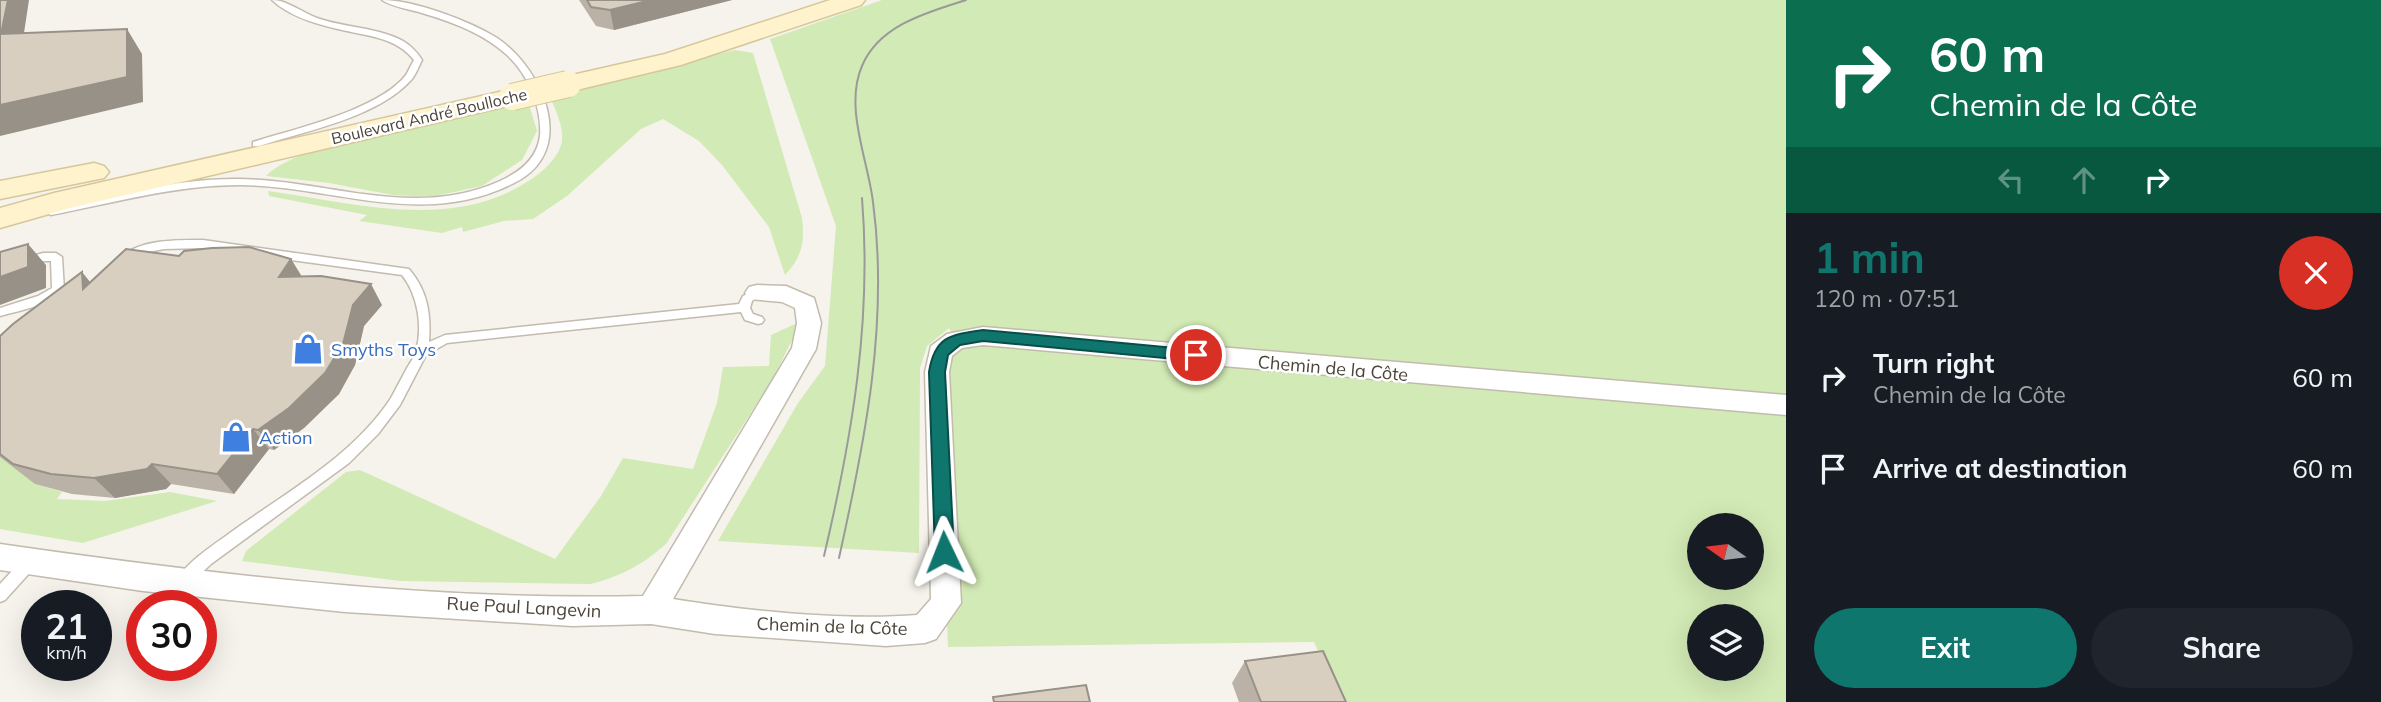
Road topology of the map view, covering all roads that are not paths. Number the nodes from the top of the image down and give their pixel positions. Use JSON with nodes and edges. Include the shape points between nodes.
{"nodes":[{"id":1,"x":276,"y":0,"type":"edge"},
{"id":2,"x":386,"y":0,"type":"edge"},
{"id":3,"x":831,"y":0,"type":"edge"},
{"id":4,"x":853,"y":0,"type":"edge"},
{"id":5,"x":569,"y":81,"type":"junction"},
{"id":6,"x":513,"y":94,"type":"junction"},
{"id":7,"x":256,"y":144,"type":"junction"},
{"id":8,"x":156,"y":163,"type":"junction"},
{"id":9,"x":0,"y":190,"type":"edge"},
{"id":10,"x":0,"y":201,"type":"edge"},
{"id":11,"x":0,"y":220,"type":"edge"},
{"id":12,"x":115,"y":266,"type":"edge"},
{"id":13,"x":0,"y":270,"type":"edge"},
{"id":14,"x":69,"y":299,"type":"edge"},
{"id":15,"x":750,"y":301,"type":"junction"},
{"id":16,"x":48,"y":312,"type":"edge"},
{"id":17,"x":0,"y":313,"type":"edge"},
{"id":18,"x":758,"y":320,"type":"dead end"},
{"id":19,"x":422,"y":352,"type":"junction"},
{"id":20,"x":1786,"y":405,"type":"edge"},
{"id":21,"x":14,"y":560,"type":"edge"},
{"id":22,"x":181,"y":582,"type":"junction"},
{"id":23,"x":0,"y":595,"type":"edge"},
{"id":24,"x":651,"y":610,"type":"junction"}],
"edges":[{"from":1,"to":7,"type":"lane","via":[[298,14],[402,42],[418,60],[405,81],[367,107]]},
{"from":2,"to":11,"type":"lane","via":[[445,16],[504,46],[519,59],[531,78],[547,127],[545,148],[531,167],[491,190],[442,203],[235,183],[159,189]]},
{"from":3,"to":5,"type":"main road","name":"Boulevard André Boulloche","via":[[730,37]]},
{"from":4,"to":5,"type":"main road","name":"Boulevard André Boulloche","via":[[672,60]]},
{"from":5,"to":6,"type":"main road","name":"Boulevard André Boulloche","bridge":true},
{"from":6,"to":7,"type":"main road","name":"Boulevard André Boulloche"},
{"from":6,"to":11,"type":"main road","name":"Boulevard André Boulloche","via":[[65,200]]},
{"from":7,"to":8,"type":"main road","name":"Boulevard André Boulloche"},
{"from":8,"to":9,"type":"main road"},
{"from":8,"to":10,"type":"main road","name":"Boulevard André Boulloche"},
{"from":12,"to":19,"type":"lane","via":[[135,252],[178,243],[405,272],[421,300]]},
{"from":13,"to":17,"type":"lane","via":[[55,257],[58,290]]},
{"from":14,"to":16,"type":"lane"},
{"from":15,"to":18,"type":"lane","via":[[749,317]]},
{"from":15,"to":19,"type":"lane","via":[[445,339]]},
{"from":15,"to":24,"type":"street","via":[[786,294],[806,304],[809,323],[804,349]]},
{"from":19,"to":22,"type":"lane","via":[[395,402],[344,459]]},
{"from":20,"to":24,"type":"street","name":"Chemin de la Côte","via":[[983,336],[956,340],[940,352],[937,372],[946,603],[925,629],[886,632],[715,620]]},
{"from":21,"to":22,"type":"street","name":"Rue Paul Langevin"},
{"from":21,"to":23,"type":"lane"},
{"from":22,"to":24,"type":"street","name":"Rue Paul Langevin","via":[[572,612]]}]}
